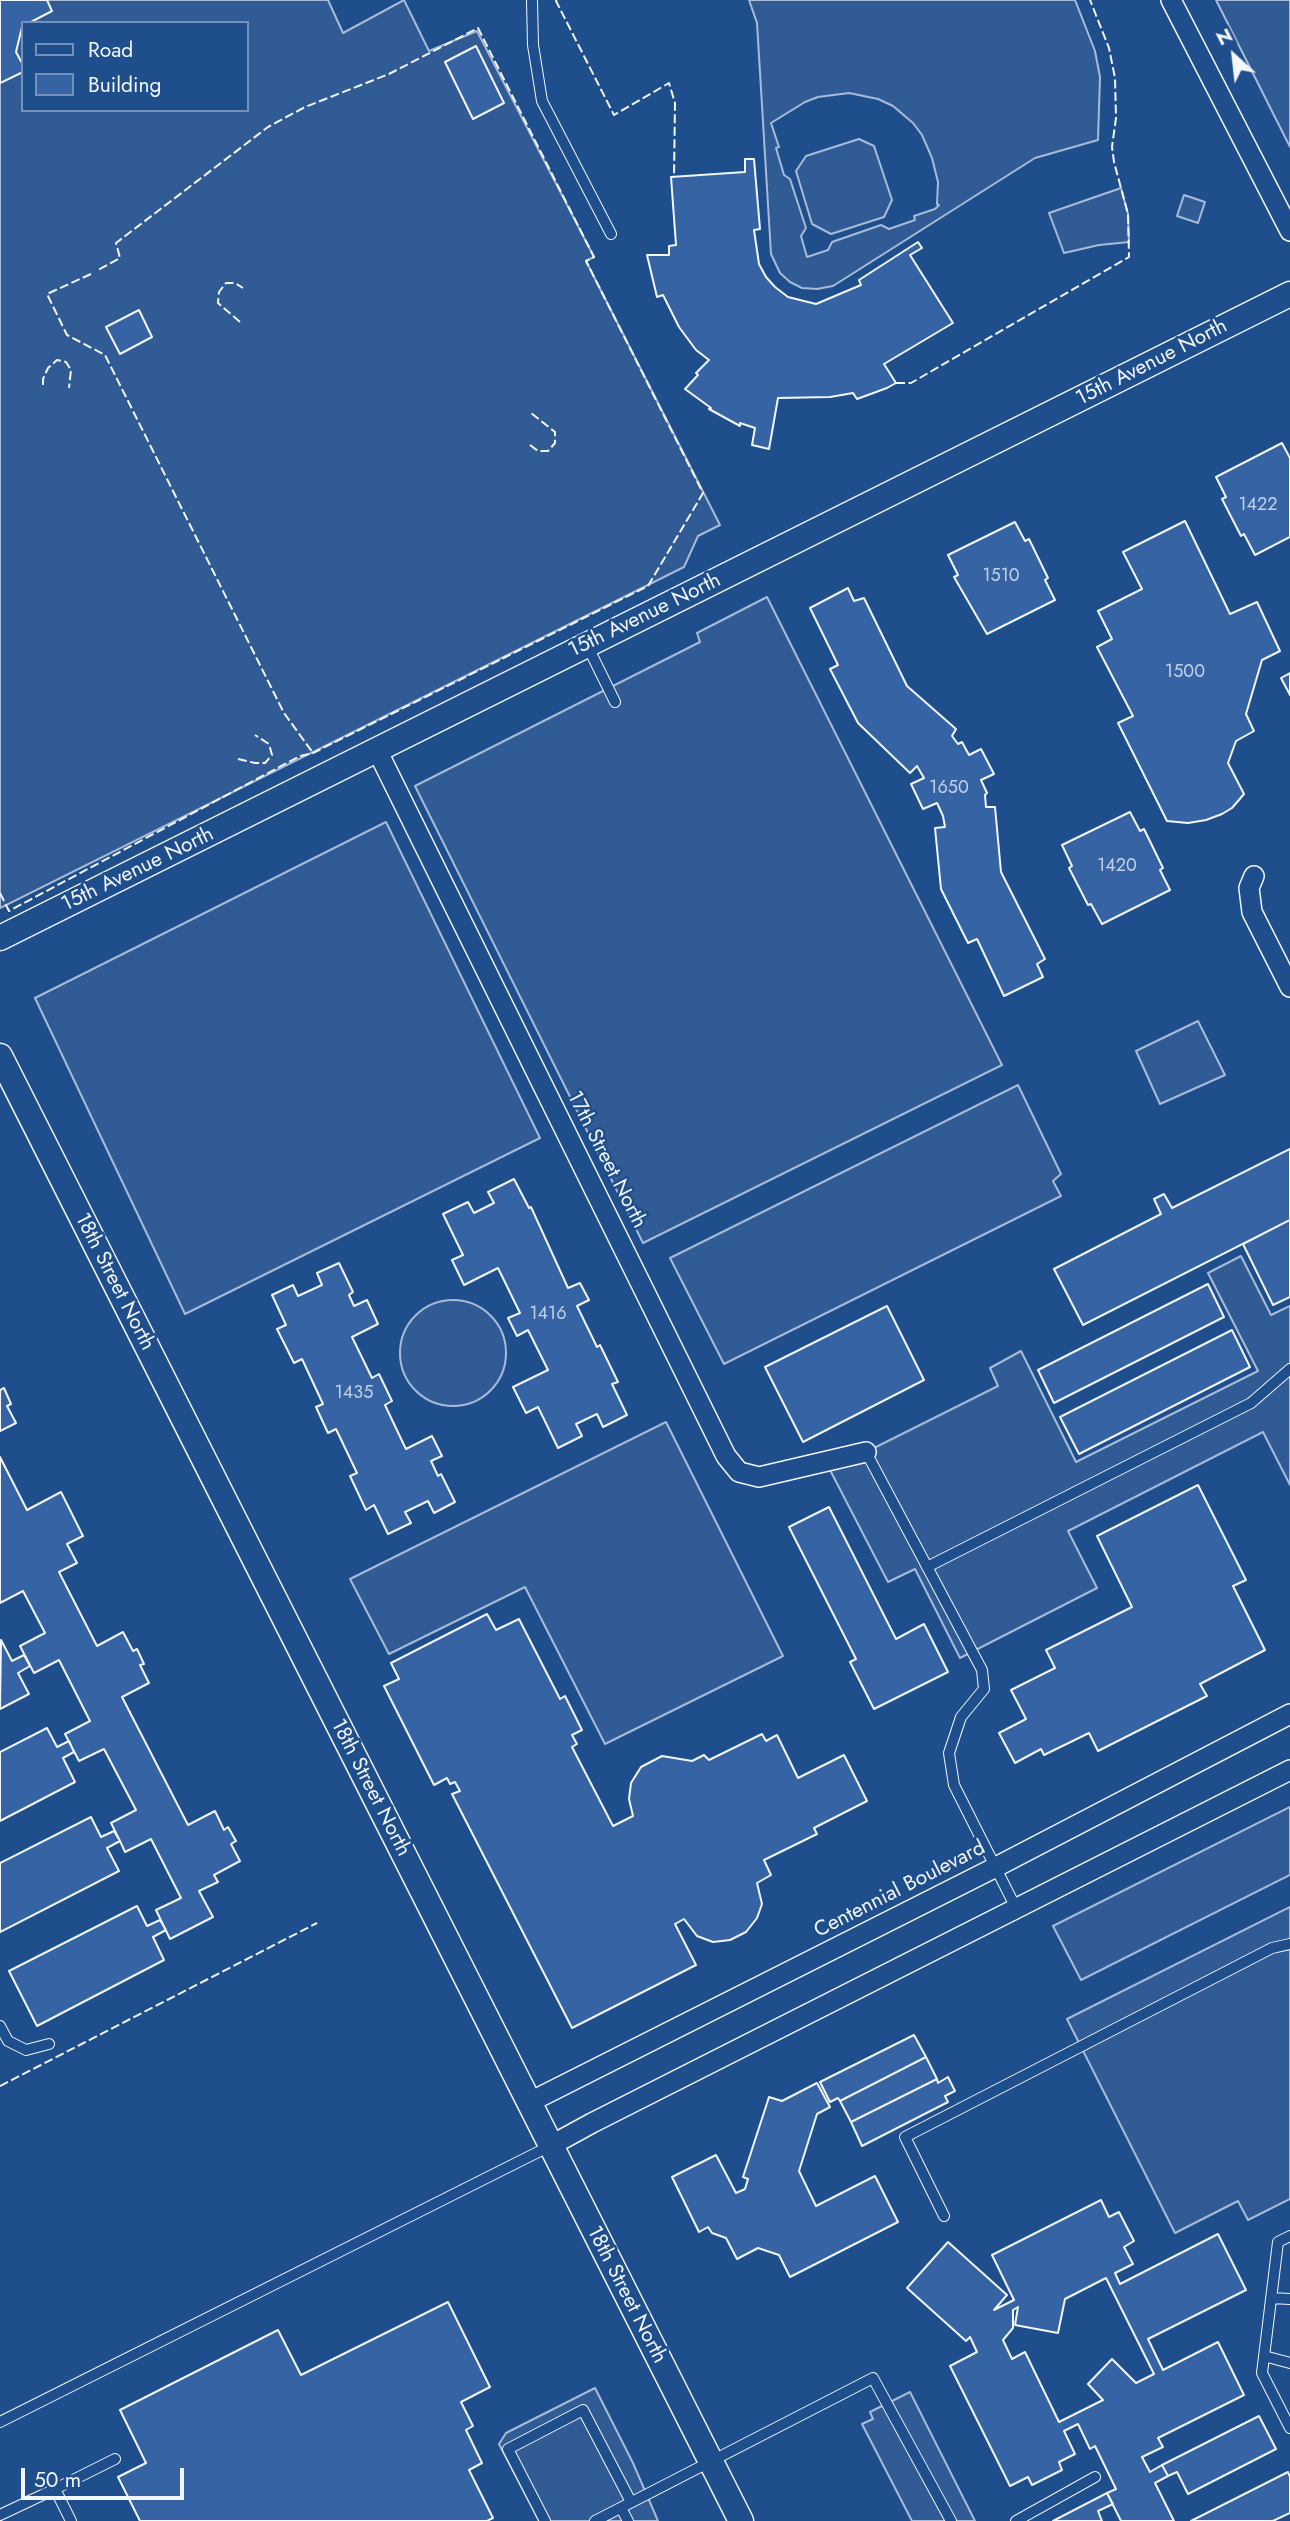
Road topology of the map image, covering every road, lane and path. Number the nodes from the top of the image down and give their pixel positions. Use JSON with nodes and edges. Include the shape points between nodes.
{"nodes":[{"id":1,"x":532,"y":0,"type":"edge"},
{"id":2,"x":1171,"y":0,"type":"edge"},
{"id":3,"x":1290,"y":231,"type":"edge"},
{"id":4,"x":611,"y":234,"type":"dead end"},
{"id":5,"x":1290,"y":294,"type":"edge"},
{"id":6,"x":587,"y":644,"type":"junction"},
{"id":7,"x":615,"y":702,"type":"dead end"},
{"id":8,"x":377,"y":750,"type":"junction"},
{"id":9,"x":1254,"y":876,"type":"dead end"},
{"id":10,"x":0,"y":938,"type":"edge"},
{"id":11,"x":1290,"y":988,"type":"edge"},
{"id":12,"x":0,"y":1056,"type":"edge"},
{"id":13,"x":1290,"y":1369,"type":"edge"},
{"id":14,"x":866,"y":1452,"type":"joint"},
{"id":15,"x":927,"y":1567,"type":"junction"},
{"id":16,"x":1290,"y":1714,"type":"edge"},
{"id":17,"x":1290,"y":1770,"type":"edge"},
{"id":18,"x":996,"y":1867,"type":"junction"},
{"id":19,"x":1017,"y":1910,"type":"junction"},
{"id":20,"x":1290,"y":1944,"type":"edge"},
{"id":21,"x":0,"y":2026,"type":"edge"},
{"id":22,"x":49,"y":2044,"type":"dead end"},
{"id":23,"x":528,"y":2103,"type":"junction"},
{"id":24,"x":550,"y":2146,"type":"junction"},
{"id":25,"x":944,"y":2216,"type":"dead end"},
{"id":26,"x":1290,"y":2236,"type":"edge"},
{"id":27,"x":1271,"y":2298,"type":"junction"},
{"id":28,"x":1290,"y":2299,"type":"edge"},
{"id":29,"x":1264,"y":2356,"type":"junction"},
{"id":30,"x":1290,"y":2363,"type":"edge"},
{"id":31,"x":0,"y":2422,"type":"edge"},
{"id":32,"x":1290,"y":2428,"type":"edge"},
{"id":33,"x":115,"y":2459,"type":"dead end"},
{"id":34,"x":710,"y":2462,"type":"junction"},
{"id":35,"x":1095,"y":2477,"type":"dead end"},
{"id":36,"x":55,"y":2489,"type":"junction"},
{"id":37,"x":631,"y":2502,"type":"junction"},
{"id":38,"x":621,"y":2508,"type":"junction"},
{"id":39,"x":0,"y":2515,"type":"edge"},
{"id":40,"x":71,"y":2521,"type":"edge"},
{"id":41,"x":545,"y":2521,"type":"edge"},
{"id":42,"x":595,"y":2521,"type":"edge"},
{"id":43,"x":628,"y":2521,"type":"edge"},
{"id":44,"x":741,"y":2521,"type":"edge"},
{"id":45,"x":951,"y":2521,"type":"edge"},
{"id":46,"x":1016,"y":2521,"type":"edge"}],
"edges":[{"from":1,"to":4,"type":"lane","via":[[533,46],[542,101]]},
{"from":2,"to":3,"type":"street"},
{"from":5,"to":6,"type":"street","name":"15th Avenue North"},
{"from":6,"to":7,"type":"lane"},
{"from":6,"to":8,"type":"street","name":"15th Avenue North"},
{"from":8,"to":10,"type":"street","name":"15th Avenue North"},
{"from":8,"to":14,"type":"street","name":"17th Street North","via":[[726,1456],[740,1472],[759,1477]]},
{"from":9,"to":11,"type":"street","via":[[1249,888],[1252,912]]},
{"from":12,"to":23,"type":"street","name":"18th Street North"},
{"from":13,"to":15,"type":"lane","via":[[1251,1403]]},
{"from":14,"to":15,"type":"lane"},
{"from":15,"to":18,"type":"lane","via":[[982,1670],[984,1689],[961,1717],[949,1753],[954,1785]]},
{"from":16,"to":18,"type":"street","name":"Centennial Boulevard"},
{"from":17,"to":19,"type":"street"},
{"from":18,"to":19,"type":"lane"},
{"from":18,"to":23,"type":"street","name":"Centennial Boulevard"},
{"from":19,"to":24,"type":"street"},
{"from":20,"to":25,"type":"lane","via":[[1272,1948],[905,2137]]},
{"from":21,"to":22,"type":"lane","via":[[8,2041],[26,2050]]},
{"from":23,"to":24,"type":"street","name":"18th Street North"},
{"from":24,"to":31,"type":"lane"},
{"from":24,"to":34,"type":"street","name":"18th Street North"},
{"from":26,"to":27,"type":"lane","via":[[1278,2242]]},
{"from":27,"to":28,"type":"lane"},
{"from":27,"to":29,"type":"lane"},
{"from":29,"to":30,"type":"lane"},
{"from":29,"to":32,"type":"lane","via":[[1262,2373]]},
{"from":33,"to":36,"type":"lane"},
{"from":34,"to":37,"type":"lane"},
{"from":34,"to":44,"type":"street","name":"18th Street North"},
{"from":34,"to":45,"type":"lane","via":[[873,2378]]},
{"from":35,"to":46,"type":"lane"},
{"from":36,"to":39,"type":"lane"},
{"from":36,"to":40,"type":"lane"},
{"from":37,"to":38,"type":"lane"},
{"from":37,"to":41,"type":"lane","via":[[583,2410],[508,2449]]},
{"from":38,"to":42,"type":"lane"},
{"from":38,"to":43,"type":"lane"}]}
